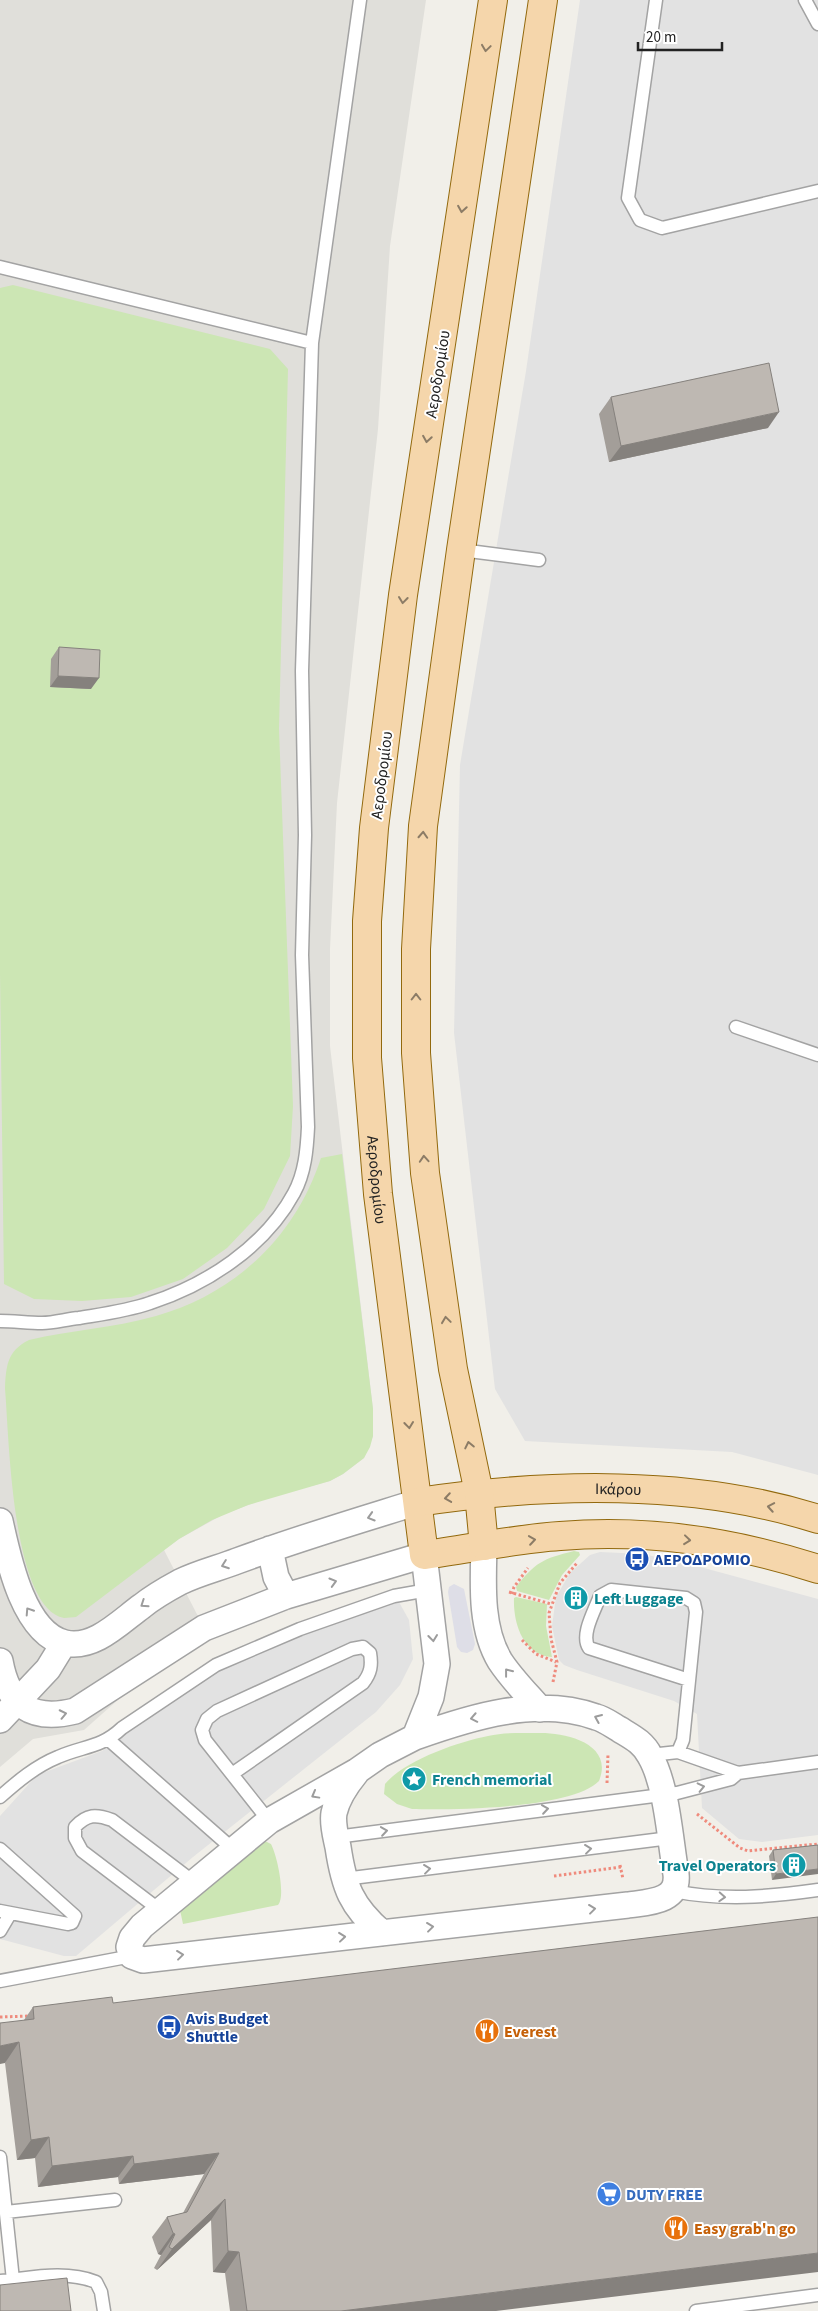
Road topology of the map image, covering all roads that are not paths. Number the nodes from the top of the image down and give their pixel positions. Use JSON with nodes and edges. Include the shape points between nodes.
{"nodes":[{"id":1,"x":360,"y":0,"type":"edge"},
{"id":2,"x":493,"y":0,"type":"edge"},
{"id":3,"x":543,"y":0,"type":"edge"},
{"id":4,"x":656,"y":0,"type":"edge"},
{"id":5,"x":804,"y":0,"type":"edge"},
{"id":6,"x":818,"y":24,"type":"edge"},
{"id":7,"x":818,"y":191,"type":"edge"},
{"id":8,"x":0,"y":267,"type":"edge"},
{"id":9,"x":312,"y":342,"type":"junction"},
{"id":10,"x":461,"y":550,"type":"junction"},
{"id":11,"x":539,"y":560,"type":"dead end"},
{"id":12,"x":736,"y":1027,"type":"dead end"},
{"id":13,"x":818,"y":1055,"type":"edge"},
{"id":14,"x":0,"y":1321,"type":"edge"},
{"id":15,"x":479,"y":1493,"type":"junction"},
{"id":16,"x":418,"y":1502,"type":"junction"},
{"id":17,"x":818,"y":1519,"type":"edge"},
{"id":18,"x":0,"y":1521,"type":"edge"},
{"id":19,"x":484,"y":1546,"type":"junction"},
{"id":20,"x":270,"y":1549,"type":"junction"},
{"id":21,"x":424,"y":1555,"type":"junction"},
{"id":22,"x":818,"y":1569,"type":"edge"},
{"id":23,"x":428,"y":1590,"type":"junction"},
{"id":24,"x":286,"y":1596,"type":"junction"},
{"id":25,"x":64,"y":1643,"type":"junction"},
{"id":26,"x":0,"y":1661,"type":"edge"},
{"id":27,"x":689,"y":1680,"type":"junction"},
{"id":28,"x":17,"y":1702,"type":"junction"},
{"id":29,"x":540,"y":1709,"type":"junction"},
{"id":30,"x":0,"y":1720,"type":"edge"},
{"id":31,"x":415,"y":1737,"type":"junction"},
{"id":32,"x":109,"y":1740,"type":"junction"},
{"id":33,"x":678,"y":1752,"type":"junction"},
{"id":34,"x":650,"y":1755,"type":"junction"},
{"id":35,"x":818,"y":1762,"type":"edge"},
{"id":36,"x":358,"y":1771,"type":"junction"},
{"id":37,"x":738,"y":1773,"type":"junction"},
{"id":38,"x":232,"y":1774,"type":"junction"},
{"id":39,"x":662,"y":1794,"type":"junction"},
{"id":40,"x":0,"y":1797,"type":"edge"},
{"id":41,"x":269,"y":1821,"type":"junction"},
{"id":42,"x":336,"y":1837,"type":"junction"},
{"id":43,"x":670,"y":1838,"type":"junction"},
{"id":44,"x":0,"y":1850,"type":"edge"},
{"id":45,"x":234,"y":1850,"type":"junction"},
{"id":46,"x":344,"y":1879,"type":"junction"},
{"id":47,"x":195,"y":1882,"type":"junction"},
{"id":48,"x":818,"y":1890,"type":"edge"},
{"id":49,"x":673,"y":1891,"type":"junction"},
{"id":50,"x":161,"y":1911,"type":"junction"},
{"id":51,"x":5,"y":1913,"type":"edge"},
{"id":52,"x":0,"y":1931,"type":"edge"},
{"id":53,"x":382,"y":1933,"type":"junction"},
{"id":54,"x":132,"y":1956,"type":"junction"},
{"id":55,"x":0,"y":1981,"type":"edge"},
{"id":56,"x":0,"y":2157,"type":"edge"},
{"id":57,"x":115,"y":2200,"type":"dead end"},
{"id":58,"x":6,"y":2212,"type":"junction"},
{"id":59,"x":14,"y":2280,"type":"junction"},
{"id":60,"x":0,"y":2281,"type":"edge"},
{"id":61,"x":818,"y":2296,"type":"edge"},
{"id":62,"x":104,"y":2311,"type":"edge"},
{"id":63,"x":696,"y":2311,"type":"edge"}],
"edges":[{"from":1,"to":9,"type":"lane"},
{"from":2,"to":16,"type":"main road","name":"Αεροδρομίου","one_way":true,"via":[[403,595],[374,828],[367,920],[367,1058],[378,1194]]},
{"from":3,"to":10,"type":"main road"},
{"from":4,"to":7,"type":"lane","via":[[628,198],[640,220],[662,228]]},
{"from":5,"to":6,"type":"lane"},
{"from":8,"to":9,"type":"lane"},
{"from":9,"to":14,"type":"lane","via":[[302,671],[305,834],[302,955],[308,1127],[302,1172],[294,1192],[266,1232],[201,1281],[125,1310],[43,1323]]},
{"from":10,"to":11,"type":"lane"},
{"from":15,"to":10,"type":"main road","one_way":true,"via":[[453,1368],[438,1268],[425,1173],[416,1053],[416,949],[423,826]]},
{"from":12,"to":13,"type":"lane"},
{"from":15,"to":16,"type":"main road","name":"Ικάρου","one_way":true},
{"from":17,"to":15,"type":"main road","name":"Ικάρου","one_way":true,"via":[[713,1496],[638,1489],[556,1488]]},
{"from":15,"to":19,"type":"main road"},
{"from":16,"to":20,"type":"street","one_way":true},
{"from":16,"to":21,"type":"main road","name":"Αεροδρομίου"},
{"from":25,"to":18,"type":"street","one_way":true,"via":[[49,1634],[27,1609],[14,1581]]},
{"from":19,"to":21,"type":"main road"},
{"from":19,"to":22,"type":"main road","one_way":true,"via":[[560,1536],[639,1535],[708,1542],[776,1555]]},
{"from":29,"to":19,"type":"street","one_way":true,"via":[[500,1660],[491,1640],[483,1594]]},
{"from":20,"to":24,"type":"street","via":[[276,1577]]},
{"from":20,"to":25,"type":"street","one_way":true,"via":[[180,1582],[97,1638]]},
{"from":21,"to":23,"type":"street"},
{"from":24,"to":21,"type":"street","one_way":true},
{"from":23,"to":31,"type":"street","one_way":true,"via":[[436,1664],[431,1697]]},
{"from":23,"to":32,"type":"lane","via":[[394,1596],[216,1665]]},
{"from":28,"to":24,"type":"street","one_way":true,"via":[[35,1712],[55,1716],[74,1711],[204,1628]]},
{"from":25,"to":28,"type":"street","via":[[48,1669]]},
{"from":26,"to":28,"type":"street","via":[[3,1678]]},
{"from":27,"to":27,"type":"lane","via":[[589,1648],[586,1632],[600,1596],[610,1590],[686,1598],[694,1603],[696,1612]]},
{"from":27,"to":33,"type":"lane","via":[[683,1740]]},
{"from":28,"to":30,"type":"street"},
{"from":29,"to":31,"type":"street","one_way":true,"via":[[462,1720]]},
{"from":34,"to":29,"type":"street","one_way":true,"via":[[641,1742],[598,1717],[572,1710]]},
{"from":31,"to":36,"type":"street"},
{"from":32,"to":40,"type":"lane","via":[[58,1757],[24,1776]]},
{"from":32,"to":45,"type":"lane"},
{"from":33,"to":34,"type":"lane"},
{"from":33,"to":37,"type":"lane"},
{"from":34,"to":39,"type":"street","via":[[658,1772]]},
{"from":35,"to":37,"type":"lane"},
{"from":36,"to":41,"type":"street","one_way":true},
{"from":36,"to":42,"type":"street","via":[[347,1784],[334,1813]]},
{"from":39,"to":37,"type":"lane","one_way":true,"via":[[715,1784]]},
{"from":38,"to":38,"type":"lane","via":[[205,1740],[202,1730],[207,1719],[217,1711],[352,1649],[363,1648],[370,1653],[372,1663],[363,1683]]},
{"from":38,"to":41,"type":"lane"},
{"from":42,"to":39,"type":"lane","one_way":true},
{"from":39,"to":43,"type":"street"},
{"from":41,"to":45,"type":"street"},
{"from":42,"to":46,"type":"street"},
{"from":46,"to":43,"type":"lane","one_way":true},
{"from":43,"to":49,"type":"street","via":[[677,1882]]},
{"from":44,"to":51,"type":"lane","via":[[75,1916],[68,1924]]},
{"from":45,"to":47,"type":"street"},
{"from":46,"to":53,"type":"street","via":[[357,1908]]},
{"from":47,"to":50,"type":"street"},
{"from":47,"to":50,"type":"lane","via":[[112,1820],[96,1815],[83,1818],[75,1827],[75,1838],[82,1851]]},
{"from":49,"to":48,"type":"lane","one_way":true,"via":[[754,1898]]},
{"from":53,"to":49,"type":"street","one_way":true,"via":[[654,1902]]},
{"from":50,"to":54,"type":"street","via":[[132,1938],[128,1947]]},
{"from":51,"to":52,"type":"lane"},
{"from":54,"to":53,"type":"street","one_way":true,"via":[[143,1960]]},
{"from":54,"to":55,"type":"lane"},
{"from":56,"to":58,"type":"lane"},
{"from":57,"to":58,"type":"lane"},
{"from":58,"to":59,"type":"lane"},
{"from":59,"to":60,"type":"lane"},
{"from":59,"to":62,"type":"lane","via":[[50,2275],[84,2277],[96,2282]]},
{"from":61,"to":63,"type":"lane"}]}
